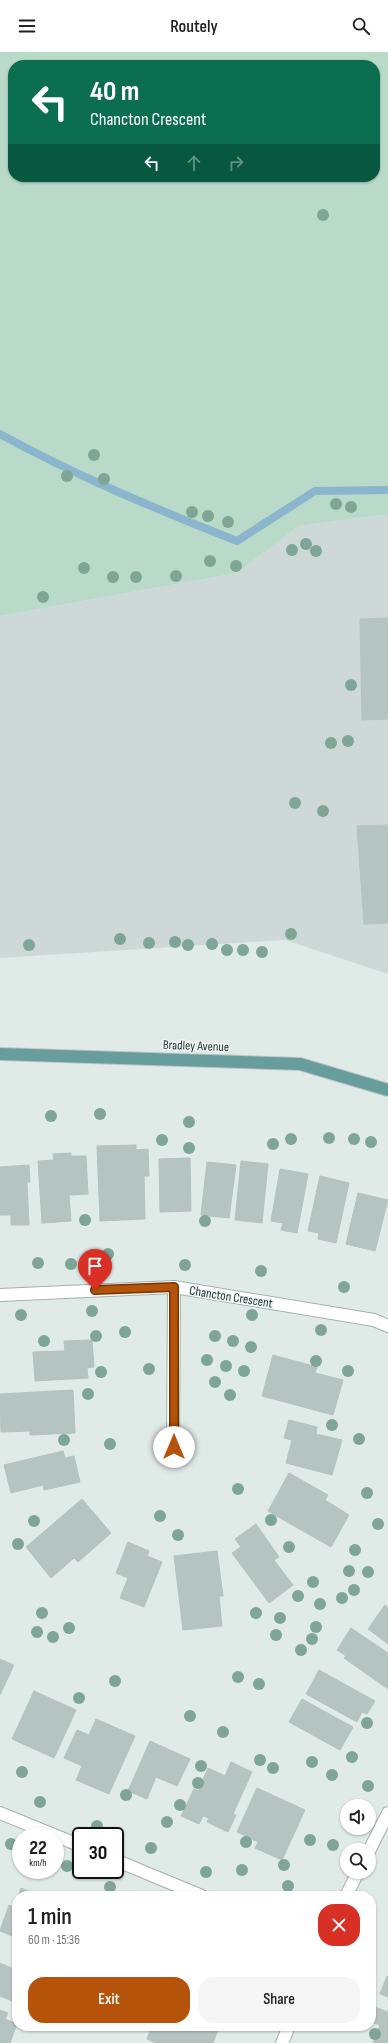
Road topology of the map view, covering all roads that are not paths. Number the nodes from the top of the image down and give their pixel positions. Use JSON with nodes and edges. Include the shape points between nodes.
{"nodes":[{"id":1,"x":0,"y":1054,"type":"edge"},
{"id":2,"x":388,"y":1090,"type":"edge"},
{"id":3,"x":174,"y":1287,"type":"junction"},
{"id":4,"x":0,"y":1295,"type":"edge"},
{"id":5,"x":388,"y":1326,"type":"edge"},
{"id":6,"x":174,"y":1447,"type":"dead end"},
{"id":7,"x":0,"y":1813,"type":"edge"},
{"id":8,"x":388,"y":1813,"type":"edge"},
{"id":9,"x":72,"y":1842,"type":"edge"},
{"id":10,"x":373,"y":1843,"type":"edge"},
{"id":11,"x":124,"y":1864,"type":"edge"},
{"id":12,"x":354,"y":1879,"type":"edge"},
{"id":13,"x":190,"y":1891,"type":"edge"},
{"id":14,"x":348,"y":1891,"type":"edge"},
{"id":15,"x":287,"y":2031,"type":"edge"},
{"id":16,"x":282,"y":2043,"type":"edge"}],
"edges":[{"from":1,"to":2,"type":"main road","name":"Bradley Avenue","via":[[300,1064]]},
{"from":3,"to":4,"type":"street","name":"Chancton Crescent"},
{"from":3,"to":5,"type":"street","name":"Chancton Crescent","via":[[374,1320]]},
{"from":3,"to":6,"type":"street"},
{"from":7,"to":9,"type":"street"},
{"from":8,"to":10,"type":"street"},
{"from":11,"to":13,"type":"street"},
{"from":12,"to":14,"type":"street"},
{"from":15,"to":16,"type":"street"}]}
